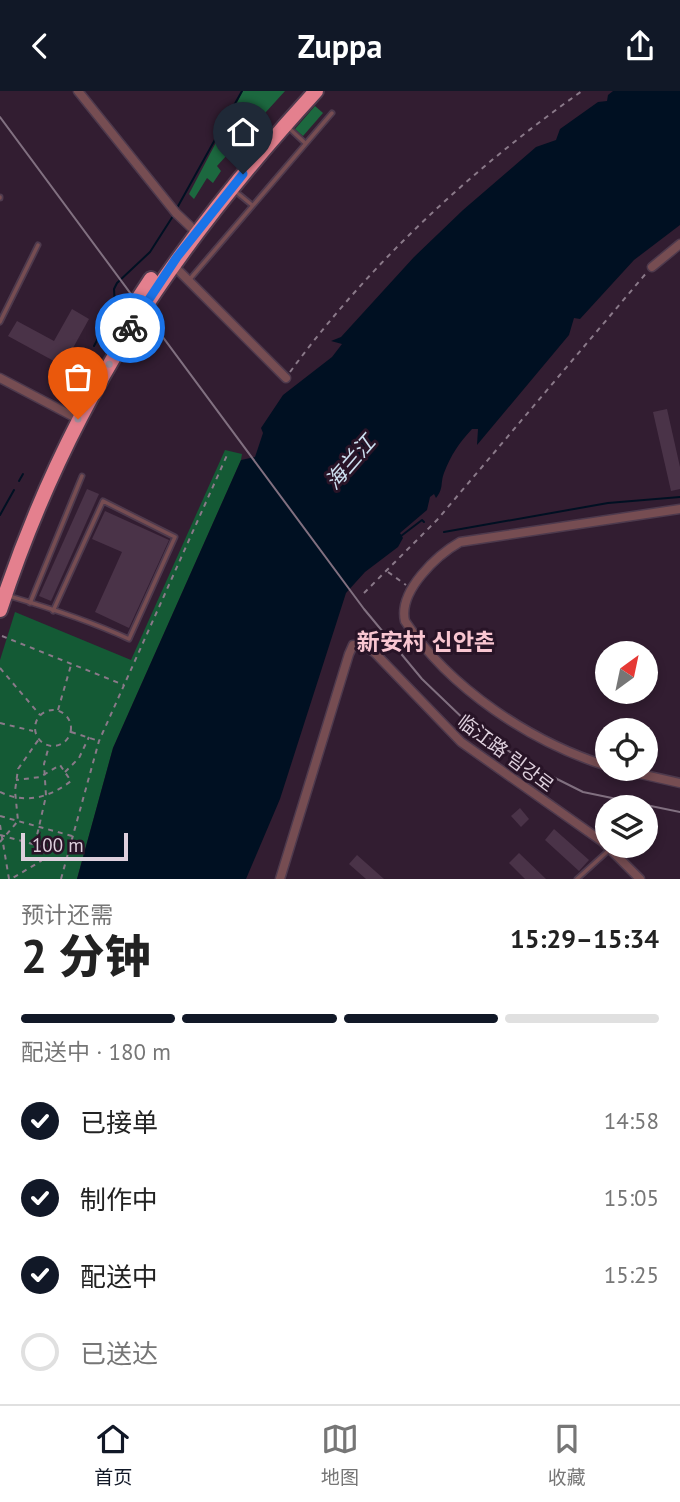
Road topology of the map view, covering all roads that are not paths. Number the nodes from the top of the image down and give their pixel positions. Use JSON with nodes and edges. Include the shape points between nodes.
{"nodes":[{"id":1,"x":78,"y":91,"type":"edge"},
{"id":2,"x":304,"y":91,"type":"edge"},
{"id":3,"x":316,"y":91,"type":"edge"},
{"id":4,"x":332,"y":113,"type":"dead end"},
{"id":5,"x":286,"y":125,"type":"junction"},
{"id":6,"x":305,"y":144,"type":"junction"},
{"id":7,"x":231,"y":188,"type":"junction"},
{"id":8,"x":252,"y":205,"type":"junction"},
{"id":9,"x":192,"y":229,"type":"junction"},
{"id":10,"x":680,"y":244,"type":"edge"},
{"id":11,"x":38,"y":245,"type":"dead end"},
{"id":12,"x":172,"y":264,"type":"junction"},
{"id":13,"x":652,"y":267,"type":"road end"},
{"id":14,"x":189,"y":280,"type":"junction"},
{"id":15,"x":0,"y":321,"type":"edge"},
{"id":16,"x":0,"y":377,"type":"edge"},
{"id":17,"x":286,"y":379,"type":"road end"},
{"id":18,"x":74,"y":417,"type":"junction"},
{"id":19,"x":82,"y":476,"type":"dead end"},
{"id":20,"x":680,"y":509,"type":"edge"},
{"id":21,"x":1,"y":599,"type":"edge"},
{"id":22,"x":30,"y":603,"type":"junction"},
{"id":23,"x":53,"y":611,"type":"junction"},
{"id":24,"x":595,"y":762,"type":"edge"},
{"id":25,"x":658,"y":778,"type":"edge"},
{"id":26,"x":680,"y":783,"type":"edge"},
{"id":27,"x":595,"y":838,"type":"edge"},
{"id":28,"x":601,"y":858,"type":"edge"},
{"id":29,"x":620,"y":858,"type":"edge"},
{"id":30,"x":281,"y":879,"type":"edge"},
{"id":31,"x":577,"y":879,"type":"edge"},
{"id":32,"x":640,"y":879,"type":"edge"}],
"edges":[{"from":1,"to":9,"type":"street"},
{"from":2,"to":9,"type":"highway"},
{"from":3,"to":5,"type":"highway"},
{"from":4,"to":6,"type":"lane"},
{"from":5,"to":6,"type":"lane"},
{"from":5,"to":7,"type":"highway"},
{"from":6,"to":8,"type":"lane"},
{"from":7,"to":8,"type":"lane"},
{"from":7,"to":9,"type":"highway"},
{"from":8,"to":14,"type":"lane"},
{"from":9,"to":12,"type":"highway"},
{"from":9,"to":18,"type":"highway","via":[[136,300]]},
{"from":10,"to":13,"type":"street"},
{"from":11,"to":15,"type":"lane"},
{"from":12,"to":14,"type":"street"},
{"from":12,"to":18,"type":"highway"},
{"from":14,"to":17,"type":"street"},
{"from":16,"to":18,"type":"street"},
{"from":18,"to":21,"type":"highway"},
{"from":19,"to":22,"type":"lane"},
{"from":20,"to":24,"type":"street","via":[[460,542],[437,558],[412,589],[405,609],[405,621],[462,683],[513,721]]},
{"from":21,"to":22,"type":"lane"},
{"from":22,"to":23,"type":"lane"},
{"from":23,"to":23,"type":"lane","via":[[93,622],[129,639],[175,537],[103,501]]},
{"from":25,"to":26,"type":"street"},
{"from":27,"to":30,"type":"street","name":"临江路 림강로","via":[[461,742],[374,652],[358,644],[351,647]]},
{"from":28,"to":31,"type":"lane"},
{"from":29,"to":32,"type":"street","name":"临江路 림강로"}]}
